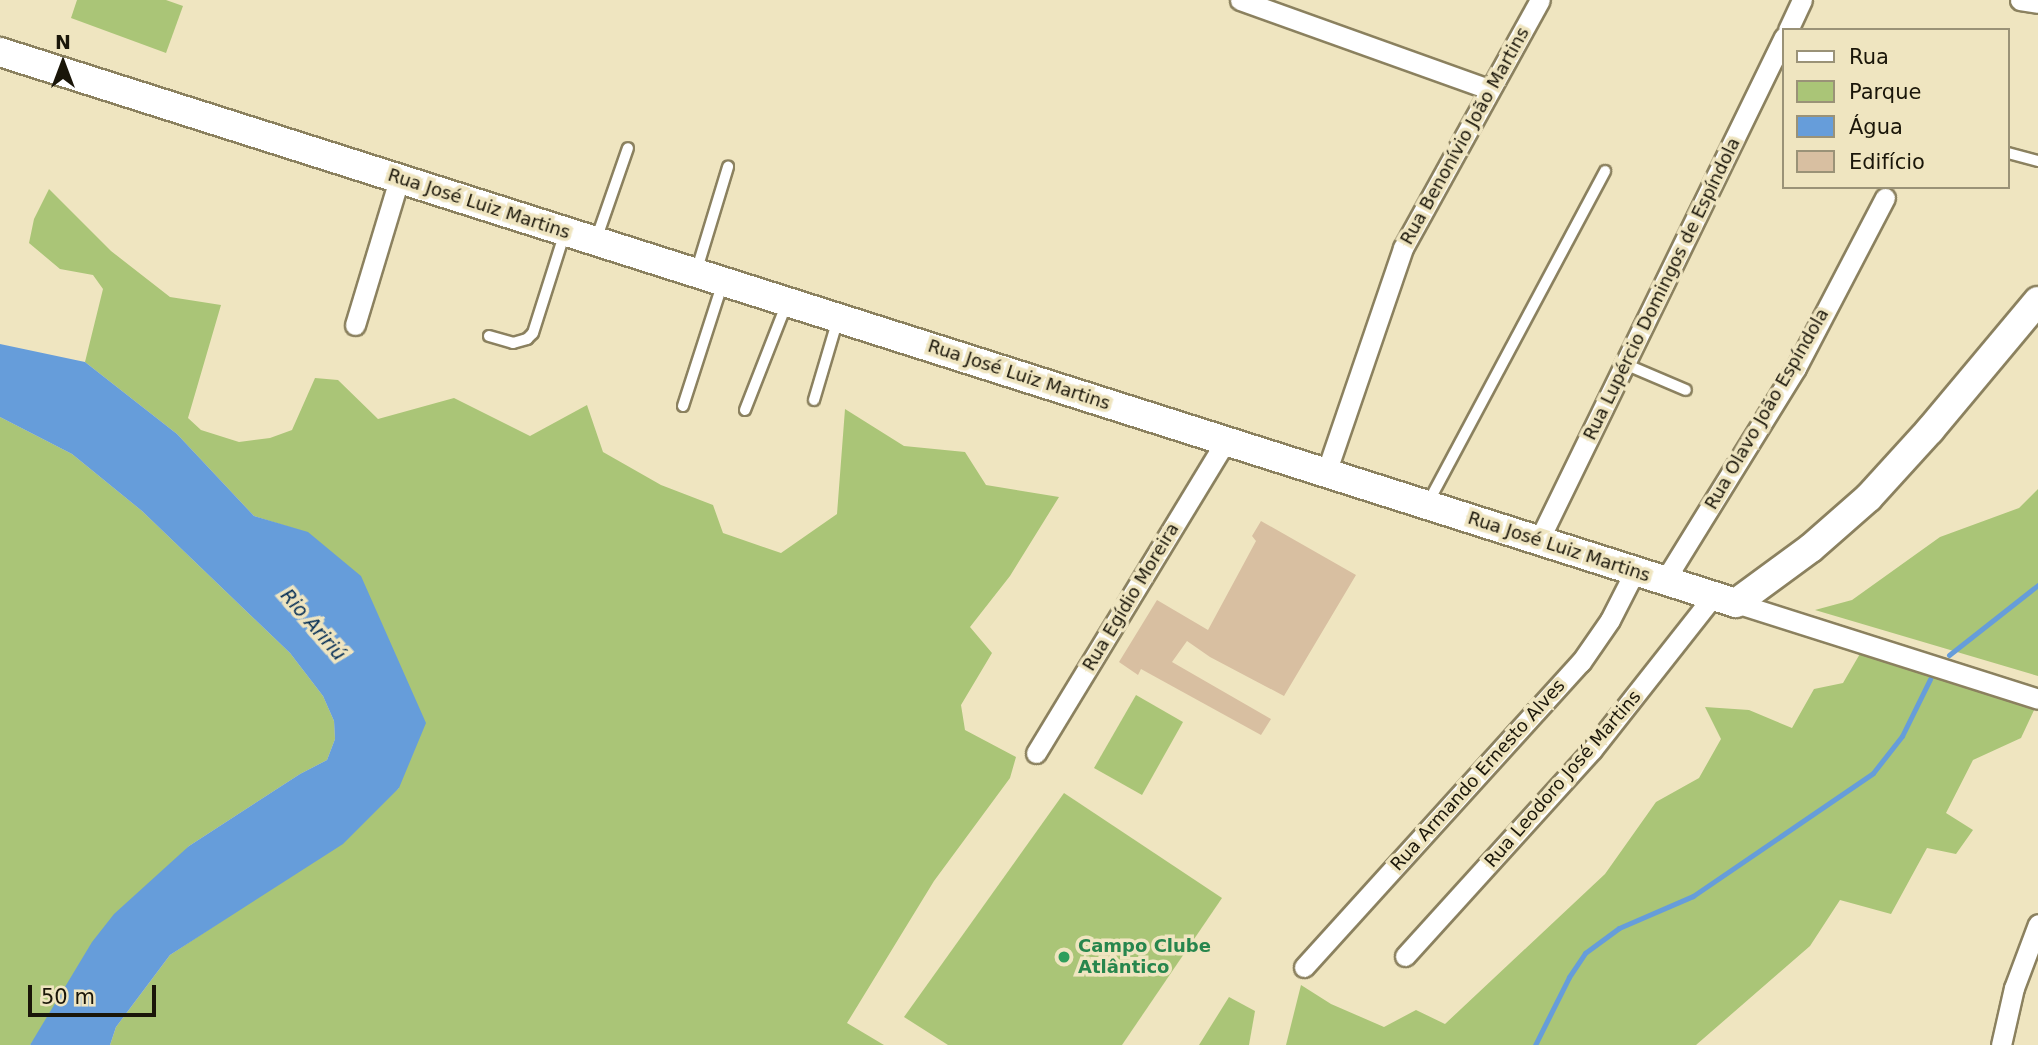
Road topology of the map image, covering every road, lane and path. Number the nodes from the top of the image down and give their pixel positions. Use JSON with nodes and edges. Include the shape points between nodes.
{"nodes":[{"id":1,"x":1240,"y":0,"type":"edge"},
{"id":2,"x":1540,"y":0,"type":"edge"},
{"id":3,"x":1802,"y":0,"type":"edge"},
{"id":4,"x":2020,"y":0,"type":"edge"},
{"id":5,"x":2038,"y":3,"type":"edge"},
{"id":6,"x":1789,"y":28,"type":"edge"},
{"id":7,"x":1783,"y":39,"type":"edge"},
{"id":8,"x":0,"y":52,"type":"edge"},
{"id":9,"x":1488,"y":89,"type":"junction"},
{"id":10,"x":628,"y":148,"type":"dead end"},
{"id":11,"x":2010,"y":154,"type":"edge"},
{"id":12,"x":2038,"y":162,"type":"edge"},
{"id":13,"x":728,"y":167,"type":"dead end"},
{"id":14,"x":1605,"y":172,"type":"dead end"},
{"id":15,"x":399,"y":178,"type":"junction"},
{"id":16,"x":1885,"y":198,"type":"dead end"},
{"id":17,"x":565,"y":232,"type":"junction"},
{"id":18,"x":595,"y":241,"type":"junction"},
{"id":19,"x":695,"y":273,"type":"junction"},
{"id":20,"x":723,"y":282,"type":"junction"},
{"id":21,"x":2038,"y":301,"type":"edge"},
{"id":22,"x":787,"y":302,"type":"junction"},
{"id":23,"x":838,"y":318,"type":"junction"},
{"id":24,"x":355,"y":325,"type":"dead end"},
{"id":25,"x":489,"y":335,"type":"dead end"},
{"id":26,"x":1625,"y":365,"type":"junction"},
{"id":27,"x":1685,"y":390,"type":"dead end"},
{"id":28,"x":814,"y":400,"type":"dead end"},
{"id":29,"x":683,"y":406,"type":"dead end"},
{"id":30,"x":745,"y":410,"type":"dead end"},
{"id":31,"x":1226,"y":441,"type":"junction"},
{"id":32,"x":1326,"y":473,"type":"junction"},
{"id":33,"x":1427,"y":505,"type":"junction"},
{"id":34,"x":1539,"y":540,"type":"junction"},
{"id":35,"x":1635,"y":571,"type":"junction"},
{"id":36,"x":1665,"y":580,"type":"junction"},
{"id":37,"x":1725,"y":600,"type":"junction"},
{"id":38,"x":2038,"y":699,"type":"edge"},
{"id":39,"x":1036,"y":753,"type":"dead end"},
{"id":40,"x":2038,"y":924,"type":"edge"},
{"id":41,"x":1405,"y":956,"type":"dead end"},
{"id":42,"x":1304,"y":967,"type":"dead end"},
{"id":43,"x":2001,"y":1045,"type":"edge"}],
"edges":[{"from":1,"to":9,"type":"street"},
{"from":2,"to":9,"type":"street","name":"Rua Benonívio João Martins"},
{"from":3,"to":6,"type":"street"},
{"from":4,"to":5,"type":"street"},
{"from":7,"to":26,"type":"street","name":"Rua Lupércio Domingos de Espíndola"},
{"from":8,"to":15,"type":"main road","name":"Rua José Luiz Martins"},
{"from":9,"to":32,"type":"street","name":"Rua Benonívio João Martins","via":[[1403,248]]},
{"from":10,"to":18,"type":"lane"},
{"from":11,"to":12,"type":"lane"},
{"from":13,"to":19,"type":"lane"},
{"from":14,"to":33,"type":"lane"},
{"from":15,"to":17,"type":"main road","name":"Rua José Luiz Martins"},
{"from":15,"to":24,"type":"street"},
{"from":16,"to":36,"type":"street","name":"Rua Olavo João Espíndola","via":[[1796,368]]},
{"from":17,"to":18,"type":"main road","name":"Rua José Luiz Martins"},
{"from":17,"to":25,"type":"lane","via":[[533,333],[513,343]]},
{"from":18,"to":19,"type":"main road","name":"Rua José Luiz Martins"},
{"from":19,"to":20,"type":"main road","name":"Rua José Luiz Martins"},
{"from":20,"to":22,"type":"main road","name":"Rua José Luiz Martins"},
{"from":20,"to":29,"type":"lane"},
{"from":21,"to":37,"type":"main road","via":[[1890,475],[1811,548]]},
{"from":22,"to":23,"type":"main road","name":"Rua José Luiz Martins"},
{"from":22,"to":30,"type":"lane"},
{"from":23,"to":28,"type":"lane"},
{"from":23,"to":31,"type":"main road","name":"Rua José Luiz Martins"},
{"from":26,"to":27,"type":"lane"},
{"from":26,"to":34,"type":"street","name":"Rua Lupércio Domingos de Espíndola"},
{"from":31,"to":32,"type":"main road","name":"Rua José Luiz Martins"},
{"from":31,"to":39,"type":"street","name":"Rua Egídio Moreira"},
{"from":32,"to":33,"type":"main road","name":"Rua José Luiz Martins"},
{"from":33,"to":34,"type":"main road","name":"Rua José Luiz Martins"},
{"from":34,"to":35,"type":"main road","name":"Rua José Luiz Martins"},
{"from":35,"to":36,"type":"main road","name":"Rua José Luiz Martins"},
{"from":35,"to":42,"type":"street","name":"Rua Armando Ernesto Alves","via":[[1610,621],[1581,662]]},
{"from":36,"to":37,"type":"main road","name":"Rua José Luiz Martins"},
{"from":37,"to":38,"type":"street","name":"Rua José Luiz Martins"},
{"from":37,"to":41,"type":"street","name":"Rua Leodoro José Martins"},
{"from":40,"to":43,"type":"street","via":[[2014,988]]}]}
